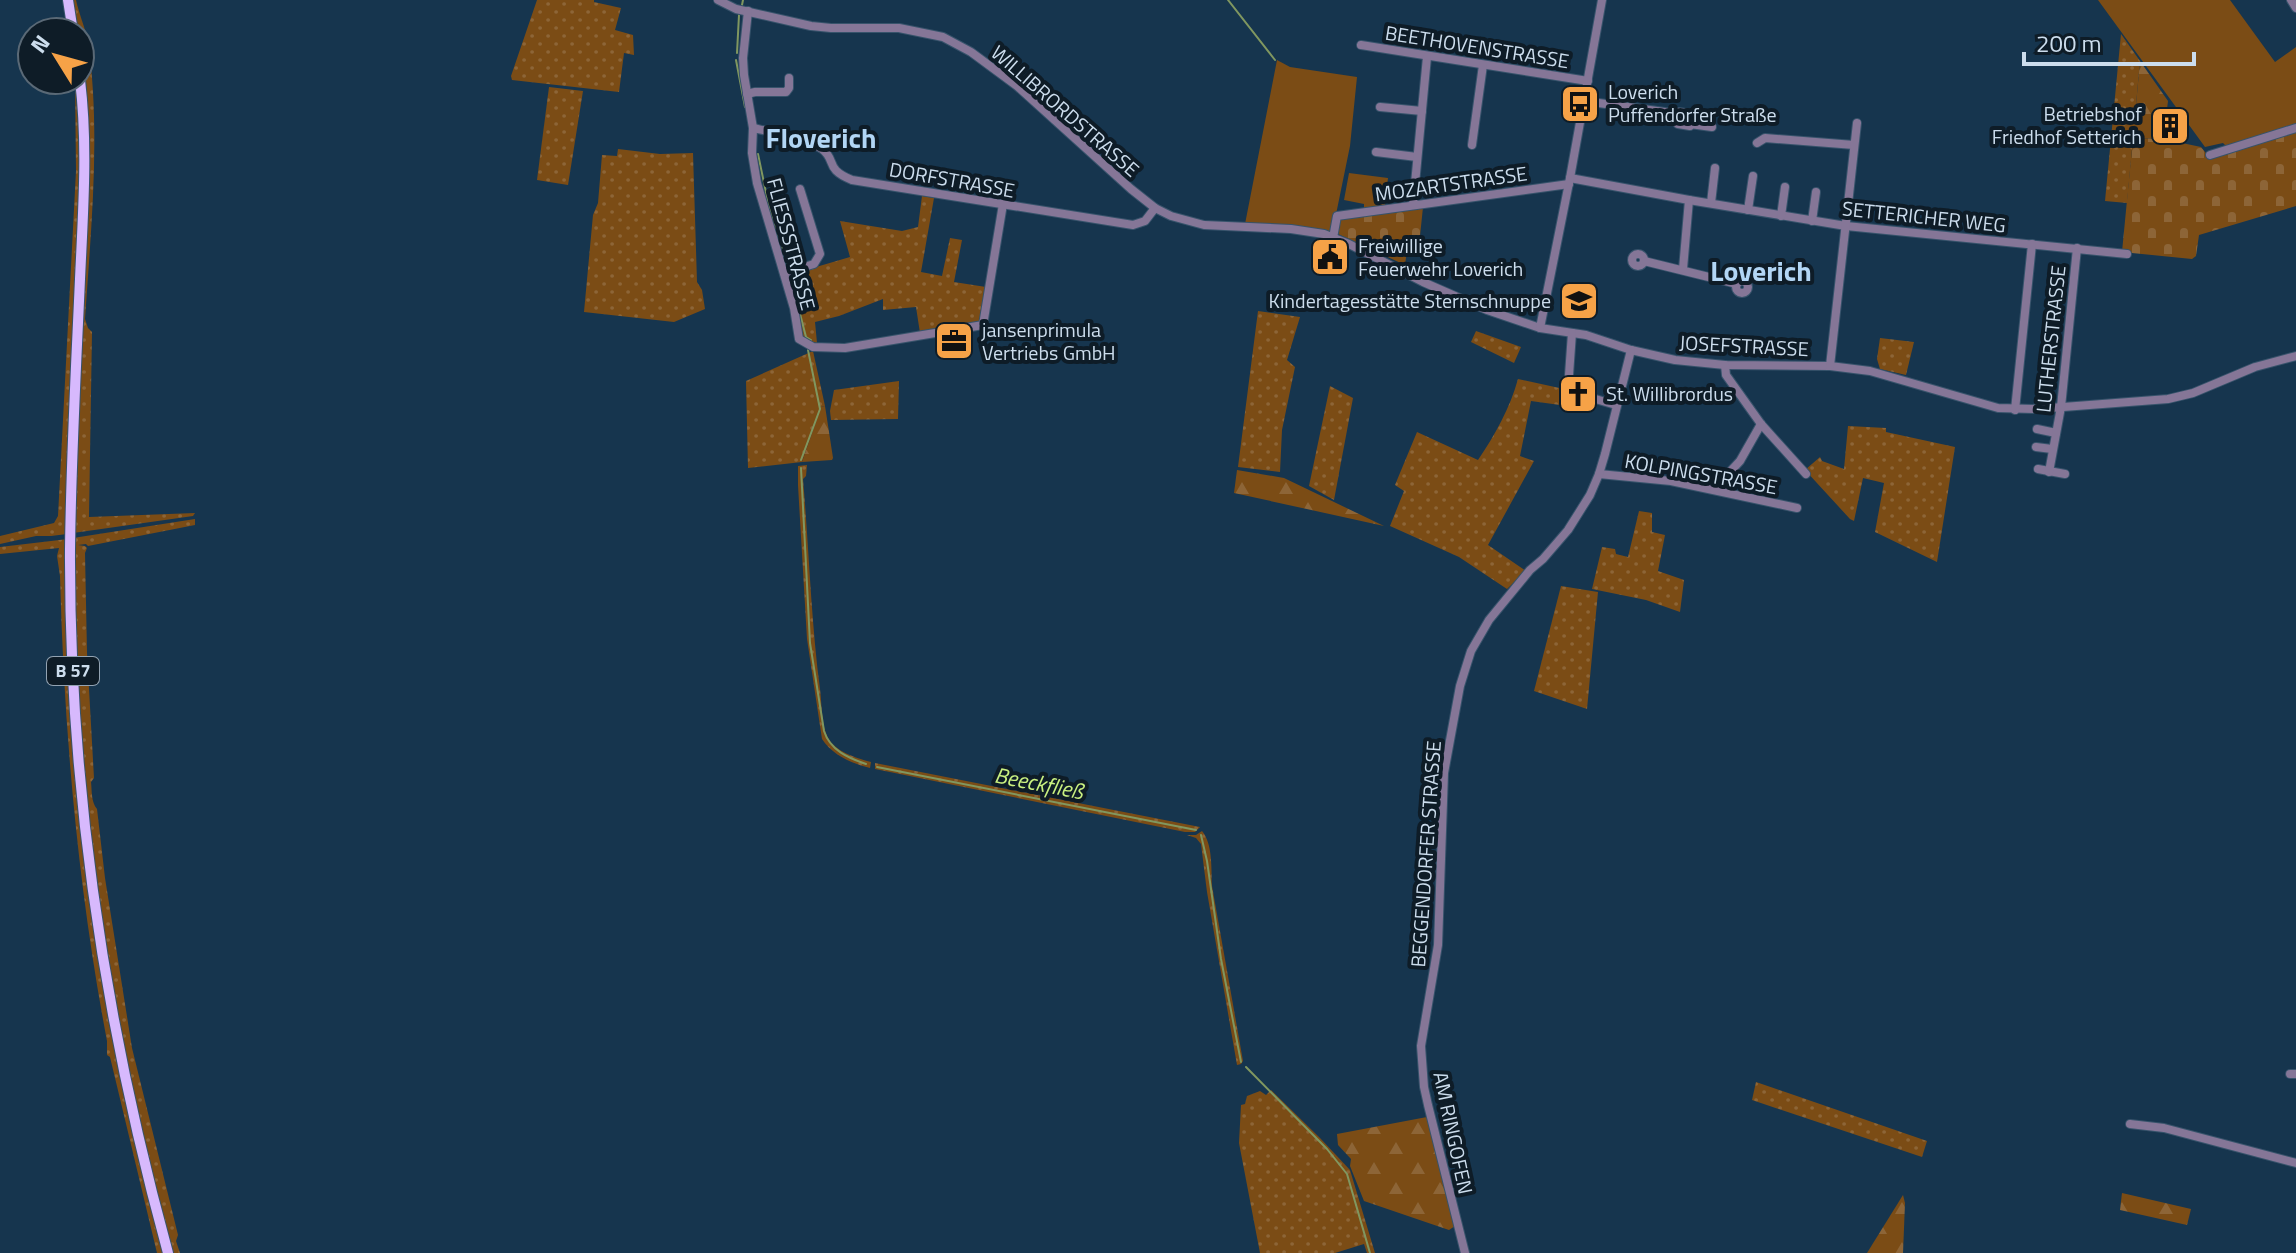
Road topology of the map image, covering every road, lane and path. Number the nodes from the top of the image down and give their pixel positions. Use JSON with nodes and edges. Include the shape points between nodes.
{"nodes":[{"id":1,"x":718,"y":0,"type":"edge"},
{"id":2,"x":1602,"y":0,"type":"edge"},
{"id":3,"x":2291,"y":0,"type":"edge"},
{"id":4,"x":2296,"y":8,"type":"edge"},
{"id":5,"x":748,"y":11,"type":"junction"},
{"id":6,"x":1361,"y":45,"type":"dead end"},
{"id":7,"x":1427,"y":57,"type":"junction"},
{"id":8,"x":1483,"y":65,"type":"junction"},
{"id":9,"x":789,"y":78,"type":"dead end"},
{"id":10,"x":1588,"y":81,"type":"junction"},
{"id":11,"x":747,"y":94,"type":"junction"},
{"id":12,"x":82,"y":96,"type":"edge"},
{"id":13,"x":1584,"y":101,"type":"junction"},
{"id":14,"x":1380,"y":107,"type":"dead end"},
{"id":15,"x":1422,"y":111,"type":"junction"},
{"id":16,"x":1857,"y":123,"type":"dead end"},
{"id":17,"x":1712,"y":127,"type":"dead end"},
{"id":18,"x":753,"y":128,"type":"junction"},
{"id":19,"x":2296,"y":128,"type":"edge"},
{"id":20,"x":1757,"y":143,"type":"dead end"},
{"id":21,"x":1472,"y":145,"type":"dead end"},
{"id":22,"x":1854,"y":145,"type":"junction"},
{"id":23,"x":1376,"y":152,"type":"dead end"},
{"id":24,"x":2210,"y":155,"type":"dead end"},
{"id":25,"x":1417,"y":157,"type":"junction"},
{"id":26,"x":1715,"y":168,"type":"dead end"},
{"id":27,"x":1753,"y":176,"type":"dead end"},
{"id":28,"x":1570,"y":181,"type":"junction"},
{"id":29,"x":1785,"y":187,"type":"dead end"},
{"id":30,"x":800,"y":189,"type":"dead end"},
{"id":31,"x":1816,"y":192,"type":"dead end"},
{"id":32,"x":1689,"y":200,"type":"junction"},
{"id":33,"x":1711,"y":203,"type":"junction"},
{"id":34,"x":1003,"y":204,"type":"junction"},
{"id":35,"x":1413,"y":205,"type":"junction"},
{"id":36,"x":1155,"y":208,"type":"junction"},
{"id":37,"x":1748,"y":210,"type":"junction"},
{"id":38,"x":1781,"y":216,"type":"junction"},
{"id":39,"x":1812,"y":221,"type":"junction"},
{"id":40,"x":1846,"y":226,"type":"junction"},
{"id":41,"x":1267,"y":228,"type":"joint"},
{"id":42,"x":1333,"y":238,"type":"junction"},
{"id":43,"x":2032,"y":244,"type":"junction"},
{"id":44,"x":2077,"y":248,"type":"junction"},
{"id":45,"x":2127,"y":254,"type":"dead end"},
{"id":46,"x":1644,"y":261,"type":"dead end"},
{"id":47,"x":1683,"y":269,"type":"junction"},
{"id":48,"x":784,"y":273,"type":"junction"},
{"id":49,"x":1737,"y":284,"type":"dead end"},
{"id":50,"x":1540,"y":328,"type":"junction"},
{"id":51,"x":1572,"y":333,"type":"junction"},
{"id":52,"x":1631,"y":350,"type":"junction"},
{"id":53,"x":2296,"y":356,"type":"edge"},
{"id":54,"x":1725,"y":365,"type":"junction"},
{"id":55,"x":1830,"y":366,"type":"junction"},
{"id":56,"x":1569,"y":375,"type":"dead end"},
{"id":57,"x":1592,"y":398,"type":"dead end"},
{"id":58,"x":1616,"y":405,"type":"junction"},
{"id":59,"x":2061,"y":407,"type":"junction"},
{"id":60,"x":2015,"y":410,"type":"junction"},
{"id":61,"x":1761,"y":424,"type":"junction"},
{"id":62,"x":2037,"y":429,"type":"dead end"},
{"id":63,"x":2056,"y":433,"type":"junction"},
{"id":64,"x":2036,"y":447,"type":"dead end"},
{"id":65,"x":2052,"y":449,"type":"junction"},
{"id":66,"x":2038,"y":469,"type":"dead end"},
{"id":67,"x":2049,"y":472,"type":"junction"},
{"id":68,"x":1599,"y":474,"type":"junction"},
{"id":69,"x":1806,"y":474,"type":"dead end"},
{"id":70,"x":2065,"y":474,"type":"dead end"},
{"id":71,"x":1714,"y":489,"type":"junction"},
{"id":72,"x":1797,"y":508,"type":"dead end"},
{"id":73,"x":1425,"y":1018,"type":"joint"},
{"id":74,"x":2130,"y":1124,"type":"dead end"},
{"id":75,"x":2296,"y":1163,"type":"edge"},
{"id":76,"x":168,"y":1253,"type":"edge"},
{"id":77,"x":1465,"y":1253,"type":"edge"}],
"edges":[{"from":1,"to":5,"type":"street","name":"WILLIBRORDSTRASSE"},
{"from":2,"to":10,"type":"street"},
{"from":3,"to":4,"type":"street"},
{"from":5,"to":11,"type":"street","name":"FLIESSSTRASSE","via":[[743,58]]},
{"from":5,"to":36,"type":"street","name":"WILLIBRORDSTRASSE","via":[[811,26],[899,28],[943,37],[1021,90]]},
{"from":6,"to":7,"type":"street","name":"BEETHOVENSTRASSE"},
{"from":7,"to":8,"type":"street","name":"BEETHOVENSTRASSE"},
{"from":7,"to":15,"type":"street"},
{"from":8,"to":10,"type":"street","name":"BEETHOVENSTRASSE"},
{"from":8,"to":21,"type":"street"},
{"from":9,"to":11,"type":"street","via":[[786,92]]},
{"from":10,"to":13,"type":"street"},
{"from":11,"to":18,"type":"street","name":"FLIESSSTRASSE"},
{"from":12,"to":76,"type":"main road","number":"B 57","via":[[84,183],[70,539],[77,737],[107,986],[128,1098]]},
{"from":13,"to":17,"type":"street","via":[[1691,114],[1690,124]]},
{"from":13,"to":28,"type":"street"},
{"from":14,"to":15,"type":"street"},
{"from":15,"to":25,"type":"street"},
{"from":16,"to":22,"type":"street"},
{"from":18,"to":34,"type":"street","name":"DORFSTRASSE","via":[[818,147],[833,169],[852,180]]},
{"from":18,"to":48,"type":"street","name":"FLIESSSTRASSE","via":[[757,183]]},
{"from":19,"to":24,"type":"street"},
{"from":20,"to":22,"type":"street","via":[[1765,138]]},
{"from":22,"to":40,"type":"street"},
{"from":23,"to":25,"type":"street"},
{"from":25,"to":35,"type":"street"},
{"from":26,"to":33,"type":"street"},
{"from":27,"to":37,"type":"street"},
{"from":28,"to":32,"type":"street","name":"SETTERICHER WEG"},
{"from":28,"to":35,"type":"street","name":"MOZARTSTRASSE"},
{"from":28,"to":50,"type":"street"},
{"from":29,"to":38,"type":"street"},
{"from":30,"to":48,"type":"street","via":[[820,254],[814,264]]},
{"from":31,"to":39,"type":"street","name":"SETTERICHER WEG"},
{"from":32,"to":33,"type":"street","name":"SETTERICHER WEG"},
{"from":32,"to":47,"type":"street"},
{"from":33,"to":37,"type":"street","name":"SETTERICHER WEG"},
{"from":34,"to":36,"type":"street","name":"DORFSTRASSE","via":[[1133,225],[1145,221]]},
{"from":34,"to":48,"type":"street","name":"FLIESSSTRASSE","via":[[983,325],[845,348],[813,347],[799,339]]},
{"from":35,"to":42,"type":"street","name":"MOZARTSTRASSE","via":[[1337,216]]},
{"from":36,"to":41,"type":"street","name":"WILLIBRORDSTRASSE","via":[[1204,225]]},
{"from":37,"to":38,"type":"street","name":"SETTERICHER WEG"},
{"from":38,"to":39,"type":"street","name":"SETTERICHER WEG"},
{"from":39,"to":40,"type":"street","name":"SETTERICHER WEG"},
{"from":40,"to":43,"type":"street","name":"SETTERICHER WEG"},
{"from":40,"to":55,"type":"street"},
{"from":41,"to":42,"type":"street","name":"JOSEFSTRASSE"},
{"from":42,"to":50,"type":"street","name":"JOSEFSTRASSE","via":[[1487,310]]},
{"from":43,"to":44,"type":"street","name":"SETTERICHER WEG"},
{"from":43,"to":60,"type":"street","name":"SETTERICHER WEG"},
{"from":44,"to":45,"type":"street","name":"SETTERICHER WEG"},
{"from":44,"to":59,"type":"street","name":"LUTHERSTRASSE"},
{"from":46,"to":47,"type":"street"},
{"from":47,"to":49,"type":"street"},
{"from":50,"to":51,"type":"street","name":"JOSEFSTRASSE"},
{"from":51,"to":52,"type":"street","name":"JOSEFSTRASSE"},
{"from":51,"to":56,"type":"street"},
{"from":52,"to":54,"type":"street","name":"JOSEFSTRASSE"},
{"from":52,"to":58,"type":"street","name":"BEGGENDORFER STRASSE"},
{"from":53,"to":59,"type":"street","name":"JOSEFSTRASSE","via":[[2168,399]]},
{"from":54,"to":55,"type":"street","name":"JOSEFSTRASSE"},
{"from":54,"to":61,"type":"street","via":[[1726,375]]},
{"from":55,"to":60,"type":"street","name":"JOSEFSTRASSE"},
{"from":57,"to":58,"type":"street"},
{"from":58,"to":68,"type":"street","name":"BEGGENDORFER STRASSE"},
{"from":59,"to":60,"type":"street","name":"JOSEFSTRASSE"},
{"from":59,"to":63,"type":"street","name":"LUTHERSTRASSE"},
{"from":61,"to":69,"type":"street"},
{"from":61,"to":71,"type":"street","via":[[1740,461]]},
{"from":62,"to":63,"type":"street","name":"LUTHERSTRASSE"},
{"from":63,"to":65,"type":"street","name":"LUTHERSTRASSE"},
{"from":64,"to":65,"type":"street"},
{"from":65,"to":67,"type":"street","name":"LUTHERSTRASSE"},
{"from":66,"to":67,"type":"street"},
{"from":67,"to":70,"type":"street"},
{"from":68,"to":71,"type":"street","name":"KOLPINGSTRASSE"},
{"from":68,"to":73,"type":"street","name":"BEGGENDORFER STRASSE","via":[[1568,530],[1489,620],[1464,670],[1444,773],[1438,945]]},
{"from":71,"to":72,"type":"street","name":"KOLPINGSTRASSE"},
{"from":73,"to":77,"type":"street","name":"AM RINGOFEN","via":[[1424,1087]]},
{"from":74,"to":75,"type":"street"}]}
